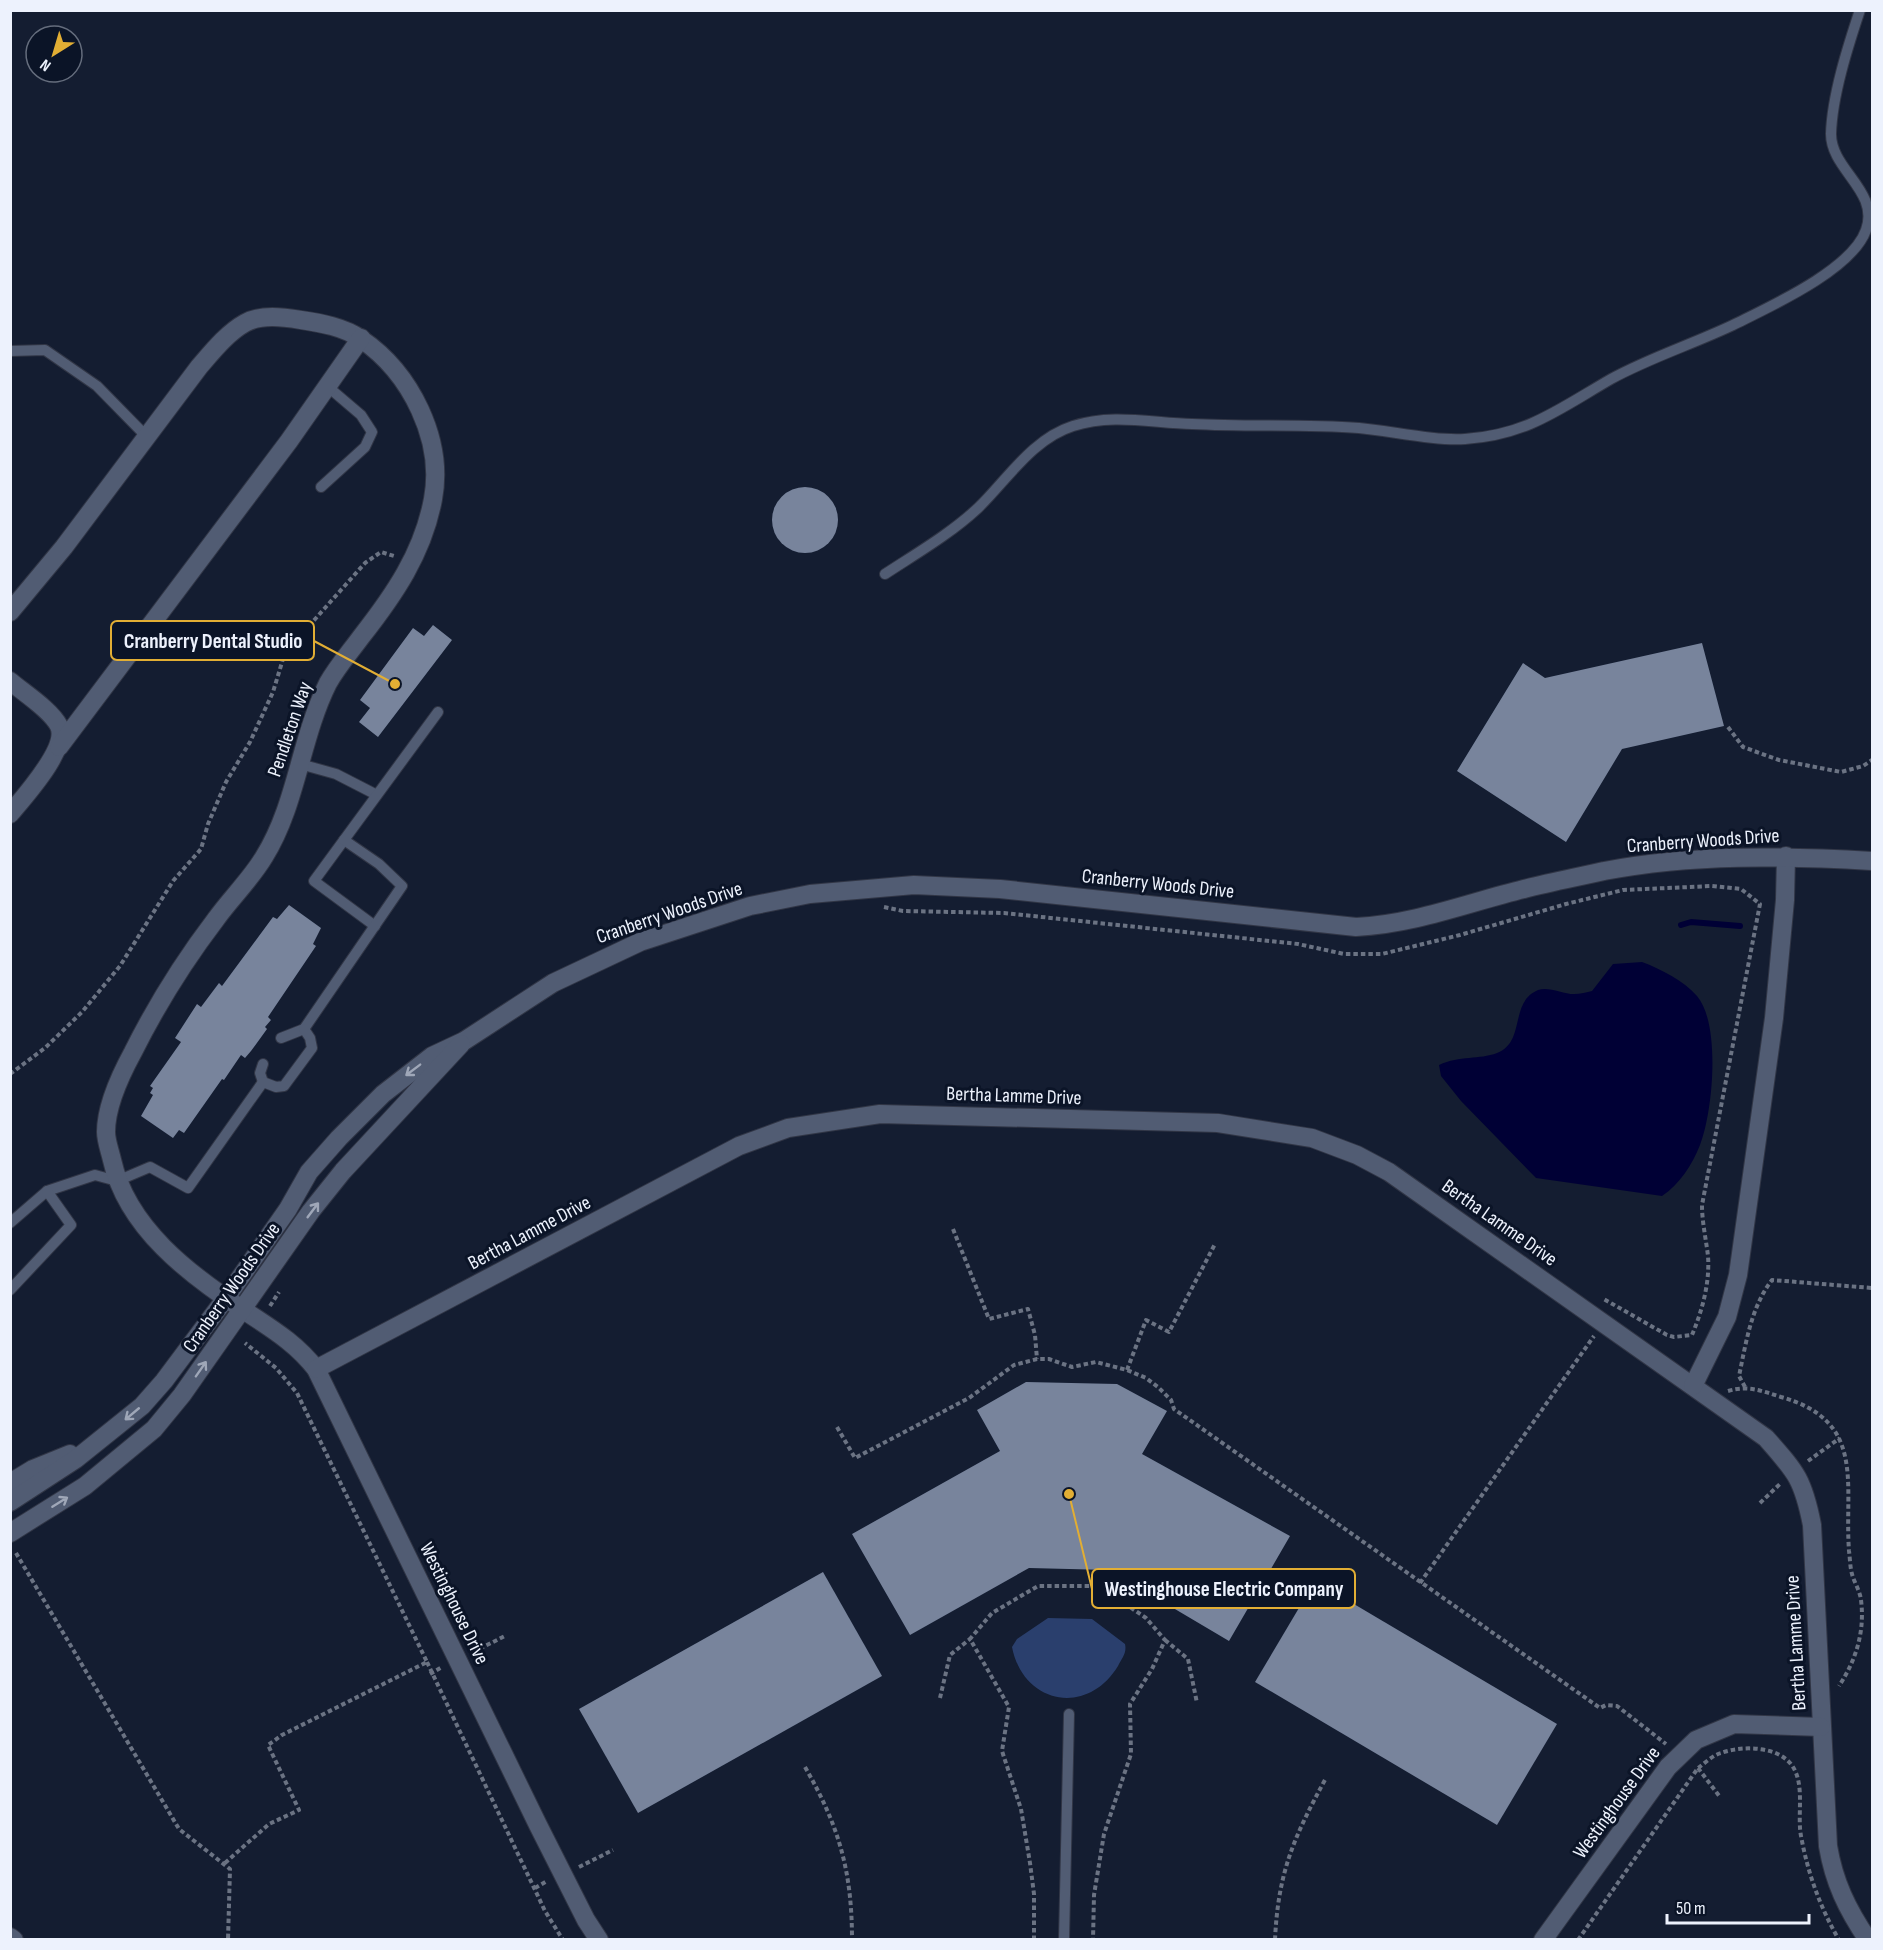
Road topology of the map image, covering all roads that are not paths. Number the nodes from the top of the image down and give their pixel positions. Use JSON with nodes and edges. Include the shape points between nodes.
{"nodes":[{"id":1,"x":1860,"y":10,"type":"edge"},
{"id":2,"x":361,"y":338,"type":"junction"},
{"id":3,"x":10,"y":351,"type":"edge"},
{"id":4,"x":327,"y":386,"type":"junction"},
{"id":5,"x":147,"y":436,"type":"junction"},
{"id":6,"x":321,"y":487,"type":"dead end"},
{"id":7,"x":885,"y":574,"type":"dead end"},
{"id":8,"x":10,"y":612,"type":"edge"},
{"id":9,"x":10,"y":681,"type":"edge"},
{"id":10,"x":438,"y":712,"type":"dead end"},
{"id":11,"x":59,"y":747,"type":"junction"},
{"id":12,"x":300,"y":764,"type":"junction"},
{"id":13,"x":375,"y":794,"type":"junction"},
{"id":14,"x":10,"y":814,"type":"edge"},
{"id":15,"x":344,"y":840,"type":"junction"},
{"id":16,"x":1786,"y":856,"type":"junction"},
{"id":17,"x":1872,"y":861,"type":"edge"},
{"id":18,"x":375,"y":926,"type":"junction"},
{"id":19,"x":304,"y":1029,"type":"junction"},
{"id":20,"x":281,"y":1038,"type":"dead end"},
{"id":21,"x":464,"y":1041,"type":"junction"},
{"id":22,"x":263,"y":1064,"type":"dead end"},
{"id":23,"x":263,"y":1082,"type":"junction"},
{"id":24,"x":117,"y":1181,"type":"junction"},
{"id":25,"x":47,"y":1191,"type":"junction"},
{"id":26,"x":10,"y":1223,"type":"edge"},
{"id":27,"x":10,"y":1290,"type":"edge"},
{"id":28,"x":226,"y":1298,"type":"junction"},
{"id":29,"x":243,"y":1310,"type":"junction"},
{"id":30,"x":316,"y":1369,"type":"junction"},
{"id":31,"x":1694,"y":1386,"type":"junction"},
{"id":32,"x":99,"y":1442,"type":"junction"},
{"id":33,"x":10,"y":1483,"type":"edge"},
{"id":34,"x":10,"y":1502,"type":"edge"},
{"id":35,"x":10,"y":1533,"type":"edge"},
{"id":36,"x":1069,"y":1714,"type":"dead end"},
{"id":37,"x":1821,"y":1727,"type":"junction"},
{"id":38,"x":10,"y":1937,"type":"edge"},
{"id":39,"x":14,"y":1940,"type":"edge"},
{"id":40,"x":599,"y":1940,"type":"edge"},
{"id":41,"x":1064,"y":1940,"type":"edge"},
{"id":42,"x":1544,"y":1940,"type":"edge"},
{"id":43,"x":1868,"y":1940,"type":"edge"}],
"edges":[{"from":1,"to":7,"type":"lane","via":[[1846,53],[1831,137],[1842,164],[1861,189],[1869,208],[1866,231],[1848,257],[1791,297],[1612,378],[1564,409],[1510,433],[1461,439],[1299,424],[1190,424],[1132,418],[1073,426],[1039,444],[950,532]]},
{"from":2,"to":4,"type":"street"},
{"from":2,"to":5,"type":"street","name":"Pendleton Way","via":[[328,324],[277,316],[247,321],[199,367]]},
{"from":2,"to":12,"type":"street","name":"Pendleton Way","via":[[417,398],[435,466],[433,499],[421,542],[403,581],[328,682]]},
{"from":3,"to":5,"type":"lane","via":[[45,350],[97,386]]},
{"from":4,"to":6,"type":"lane","via":[[361,415],[372,432],[365,447]]},
{"from":4,"to":11,"type":"street"},
{"from":5,"to":8,"type":"street","name":"Pendleton Way","via":[[64,548]]},
{"from":9,"to":11,"type":"street","via":[[60,728]]},
{"from":10,"to":13,"type":"lane"},
{"from":11,"to":14,"type":"street"},
{"from":12,"to":13,"type":"lane","via":[[336,774]]},
{"from":12,"to":24,"type":"street","name":"Pendleton Way","via":[[281,826],[263,859],[190,954],[153,1012],[117,1084],[106,1132]]},
{"from":13,"to":15,"type":"lane"},
{"from":15,"to":18,"type":"lane","via":[[402,886]]},
{"from":15,"to":18,"type":"lane","via":[[314,881]]},
{"from":16,"to":17,"type":"street","name":"Cranberry Woods Drive"},
{"from":16,"to":21,"type":"street","name":"Cranberry Woods Drive","via":[[1640,865],[1523,889],[1402,923],[1356,927],[1000,889],[914,885],[810,894],[750,906],[640,942],[554,983]]},
{"from":16,"to":31,"type":"street","via":[[1774,1018],[1738,1275],[1727,1317]]},
{"from":18,"to":19,"type":"lane"},
{"from":19,"to":20,"type":"lane"},
{"from":19,"to":23,"type":"lane","via":[[312,1048],[284,1086]]},
{"from":21,"to":28,"type":"street","name":"Cranberry Woods Drive","one_way":true,"via":[[432,1056],[406,1075],[339,1138],[309,1172]]},
{"from":29,"to":21,"type":"street","name":"Cranberry Woods Drive","one_way":true,"via":[[343,1171]]},
{"from":22,"to":23,"type":"lane"},
{"from":23,"to":24,"type":"lane","via":[[188,1188],[150,1167]]},
{"from":24,"to":25,"type":"lane","via":[[95,1175]]},
{"from":24,"to":28,"type":"street","name":"Pendleton Way","via":[[144,1228]]},
{"from":25,"to":26,"type":"lane"},
{"from":25,"to":27,"type":"lane","via":[[71,1225]]},
{"from":28,"to":29,"type":"street","name":"Pendleton Way"},
{"from":28,"to":32,"type":"street","name":"Cranberry Woods Drive","one_way":true,"via":[[142,1406]]},
{"from":29,"to":30,"type":"street","name":"Westinghouse Drive","via":[[289,1340]]},
{"from":35,"to":29,"type":"street","name":"Cranberry Woods Drive","one_way":true,"via":[[85,1486],[154,1429]]},
{"from":30,"to":31,"type":"street","name":"Bertha Lamme Drive","via":[[739,1146],[788,1128],[880,1114],[1218,1123],[1312,1138],[1389,1172]]},
{"from":30,"to":40,"type":"street","name":"Westinghouse Drive","via":[[538,1825]]},
{"from":31,"to":37,"type":"street","name":"Bertha Lamme Drive","via":[[1766,1438],[1790,1465],[1805,1491],[1812,1525]]},
{"from":32,"to":33,"type":"street","via":[[33,1469]]},
{"from":32,"to":34,"type":"street","name":"Cranberry Woods Drive"},
{"from":36,"to":41,"type":"lane"},
{"from":37,"to":42,"type":"street","name":"Westinghouse Drive","via":[[1734,1724],[1696,1740],[1680,1753],[1646,1795]]},
{"from":37,"to":43,"type":"street","name":"Bertha Lamme Drive","via":[[1833,1875]]},
{"from":38,"to":39,"type":"street"}]}
